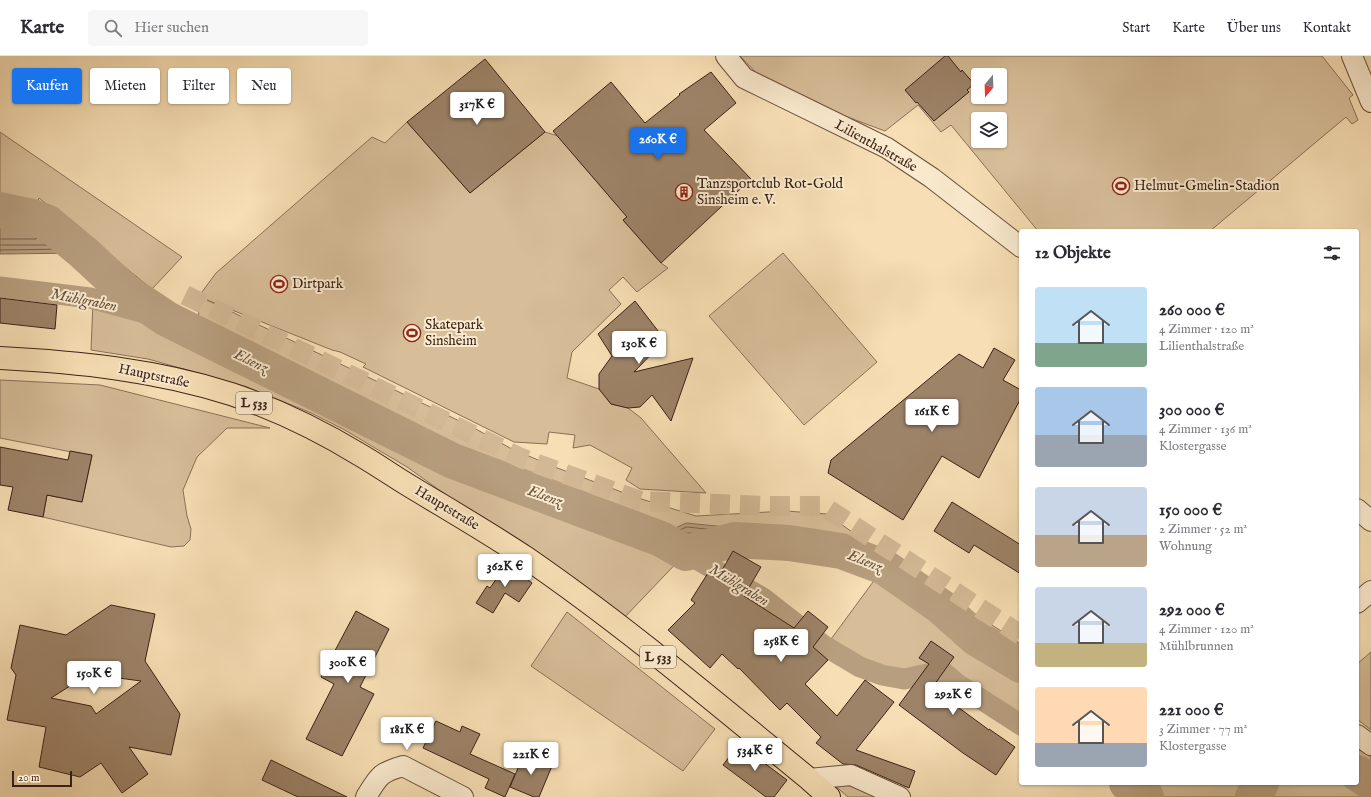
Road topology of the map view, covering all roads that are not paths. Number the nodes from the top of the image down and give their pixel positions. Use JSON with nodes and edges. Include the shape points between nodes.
{"nodes":[{"id":1,"x":726,"y":56,"type":"edge"},
{"id":2,"x":1352,"y":56,"type":"edge"},
{"id":3,"x":1371,"y":102,"type":"edge"},
{"id":4,"x":1019,"y":245,"type":"edge"},
{"id":5,"x":0,"y":358,"type":"edge"},
{"id":6,"x":1359,"y":511,"type":"edge"},
{"id":7,"x":1371,"y":521,"type":"edge"},
{"id":8,"x":1371,"y":591,"type":"edge"},
{"id":9,"x":1359,"y":601,"type":"edge"},
{"id":10,"x":1359,"y":736,"type":"edge"},
{"id":11,"x":1371,"y":745,"type":"edge"},
{"id":12,"x":809,"y":779,"type":"junction"},
{"id":13,"x":366,"y":797,"type":"edge"},
{"id":14,"x":463,"y":797,"type":"edge"},
{"id":15,"x":829,"y":797,"type":"edge"},
{"id":16,"x":900,"y":797,"type":"edge"}],
"edges":[{"from":1,"to":4,"type":"street","name":"Lilienthalstraße","via":[[744,78],[898,155]]},
{"from":2,"to":3,"type":"street"},
{"from":5,"to":12,"type":"main road","name":"Hauptstraße","number":"L 533","via":[[112,367],[176,380],[231,394],[316,431],[362,455],[525,558],[619,625]]},
{"from":6,"to":7,"type":"street"},
{"from":8,"to":9,"type":"street"},
{"from":10,"to":11,"type":"street"},
{"from":12,"to":15,"type":"main road","name":"Hauptstraße","number":"L 533"},
{"from":12,"to":16,"type":"street","via":[[851,775]]},
{"from":13,"to":14,"type":"street","via":[[378,778],[403,766]]}]}
